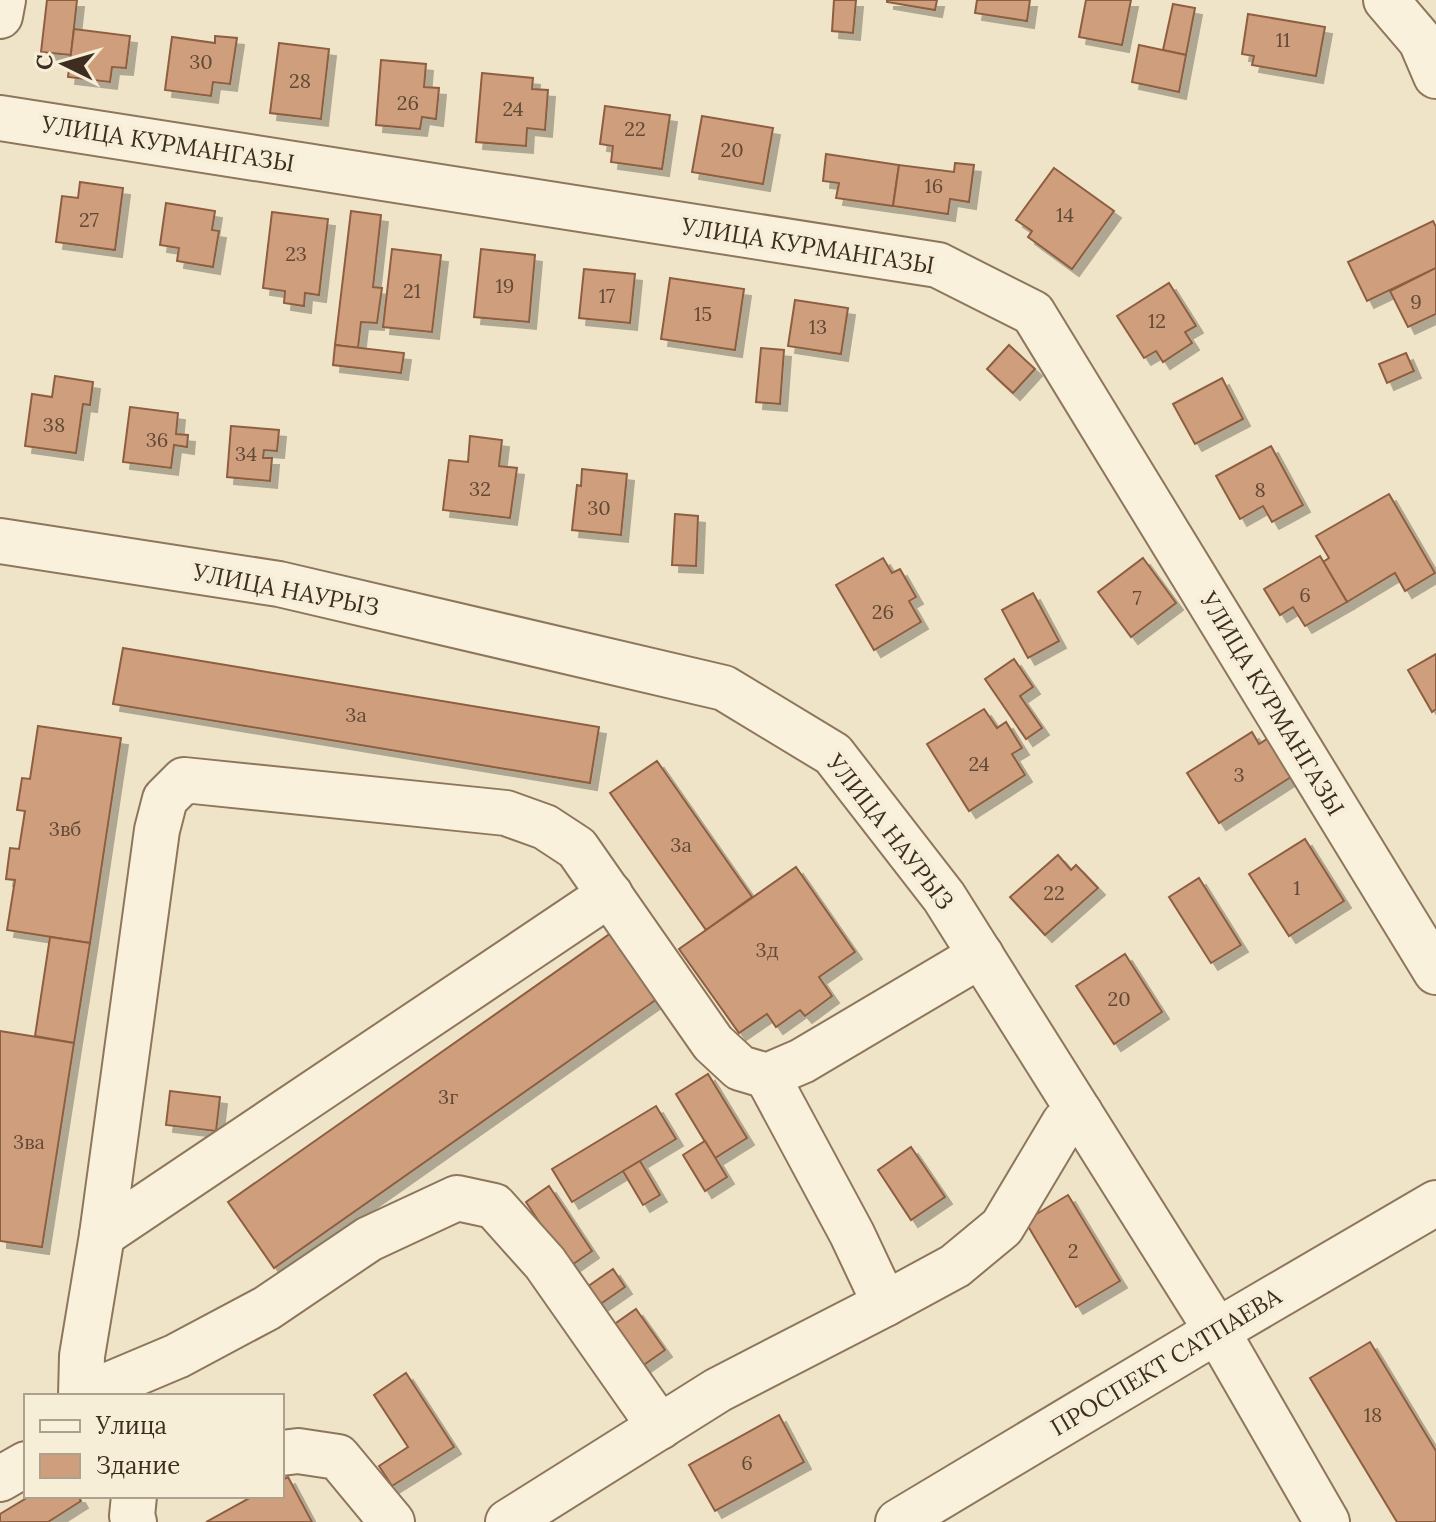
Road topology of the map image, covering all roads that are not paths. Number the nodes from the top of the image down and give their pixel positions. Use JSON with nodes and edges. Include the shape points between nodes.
{"nodes":[{"id":1,"x":3,"y":0,"type":"edge"},
{"id":2,"x":1386,"y":0,"type":"edge"},
{"id":3,"x":0,"y":16,"type":"edge"},
{"id":4,"x":1436,"y":76,"type":"edge"},
{"id":5,"x":0,"y":118,"type":"edge"},
{"id":6,"x":0,"y":541,"type":"edge"},
{"id":7,"x":610,"y":894,"type":"junction"},
{"id":8,"x":981,"y":955,"type":"junction"},
{"id":9,"x":1436,"y":972,"type":"edge"},
{"id":10,"x":767,"y":1076,"type":"junction"},
{"id":11,"x":1080,"y":1113,"type":"junction"},
{"id":12,"x":1436,"y":1203,"type":"edge"},
{"id":13,"x":102,"y":1235,"type":"junction"},
{"id":14,"x":885,"y":1304,"type":"junction"},
{"id":15,"x":1217,"y":1331,"type":"junction"},
{"id":16,"x":82,"y":1394,"type":"edge"},
{"id":17,"x":87,"y":1394,"type":"edge"},
{"id":18,"x":660,"y":1427,"type":"junction"},
{"id":19,"x":284,"y":1453,"type":"edge"},
{"id":20,"x":24,"y":1465,"type":"edge"},
{"id":21,"x":0,"y":1479,"type":"edge"},
{"id":22,"x":134,"y":1498,"type":"edge"},
{"id":23,"x":134,"y":1522,"type":"edge"},
{"id":24,"x":392,"y":1522,"type":"edge"},
{"id":25,"x":508,"y":1522,"type":"edge"},
{"id":26,"x":898,"y":1522,"type":"edge"},
{"id":27,"x":1327,"y":1522,"type":"edge"}],
"edges":[{"from":1,"to":3,"type":"street"},
{"from":2,"to":4,"type":"street","via":[[1421,41]]},
{"from":5,"to":9,"type":"street","name":"УЛИЦА КУРМАНГАЗЫ","via":[[938,265],[1033,313]]},
{"from":6,"to":8,"type":"street","name":"УЛИЦА НАУРЫЗ","via":[[279,584],[724,688],[833,754],[944,897]]},
{"from":7,"to":10,"type":"street","via":[[713,1043],[740,1068]]},
{"from":7,"to":13,"type":"street"},
{"from":7,"to":13,"type":"street","via":[[577,848],[545,827],[506,813],[184,780],[165,799],[157,830]]},
{"from":8,"to":10,"type":"street","via":[[802,1061]]},
{"from":8,"to":11,"type":"street","name":"УЛИЦА НАУРЫЗ"},
{"from":10,"to":14,"type":"street"},
{"from":11,"to":14,"type":"street","via":[[1064,1123],[1002,1227],[955,1266]]},
{"from":11,"to":15,"type":"street","name":"УЛИЦА НАУРЫЗ"},
{"from":12,"to":15,"type":"street","name":"ПРОСПЕКТ САТПАЕВА"},
{"from":13,"to":16,"type":"street","via":[[82,1356]]},
{"from":14,"to":18,"type":"street","via":[[718,1390]]},
{"from":15,"to":26,"type":"street","name":"ПРОСПЕКТ САТПАЕВА"},
{"from":15,"to":27,"type":"street","name":"УЛИЦА НАУРЫЗ"},
{"from":17,"to":18,"type":"street","via":[[177,1356],[267,1308],[369,1239],[457,1198],[494,1206],[545,1263]]},
{"from":18,"to":25,"type":"street"},
{"from":19,"to":24,"type":"street","via":[[338,1457]]},
{"from":20,"to":21,"type":"street"},
{"from":22,"to":23,"type":"street"}]}
